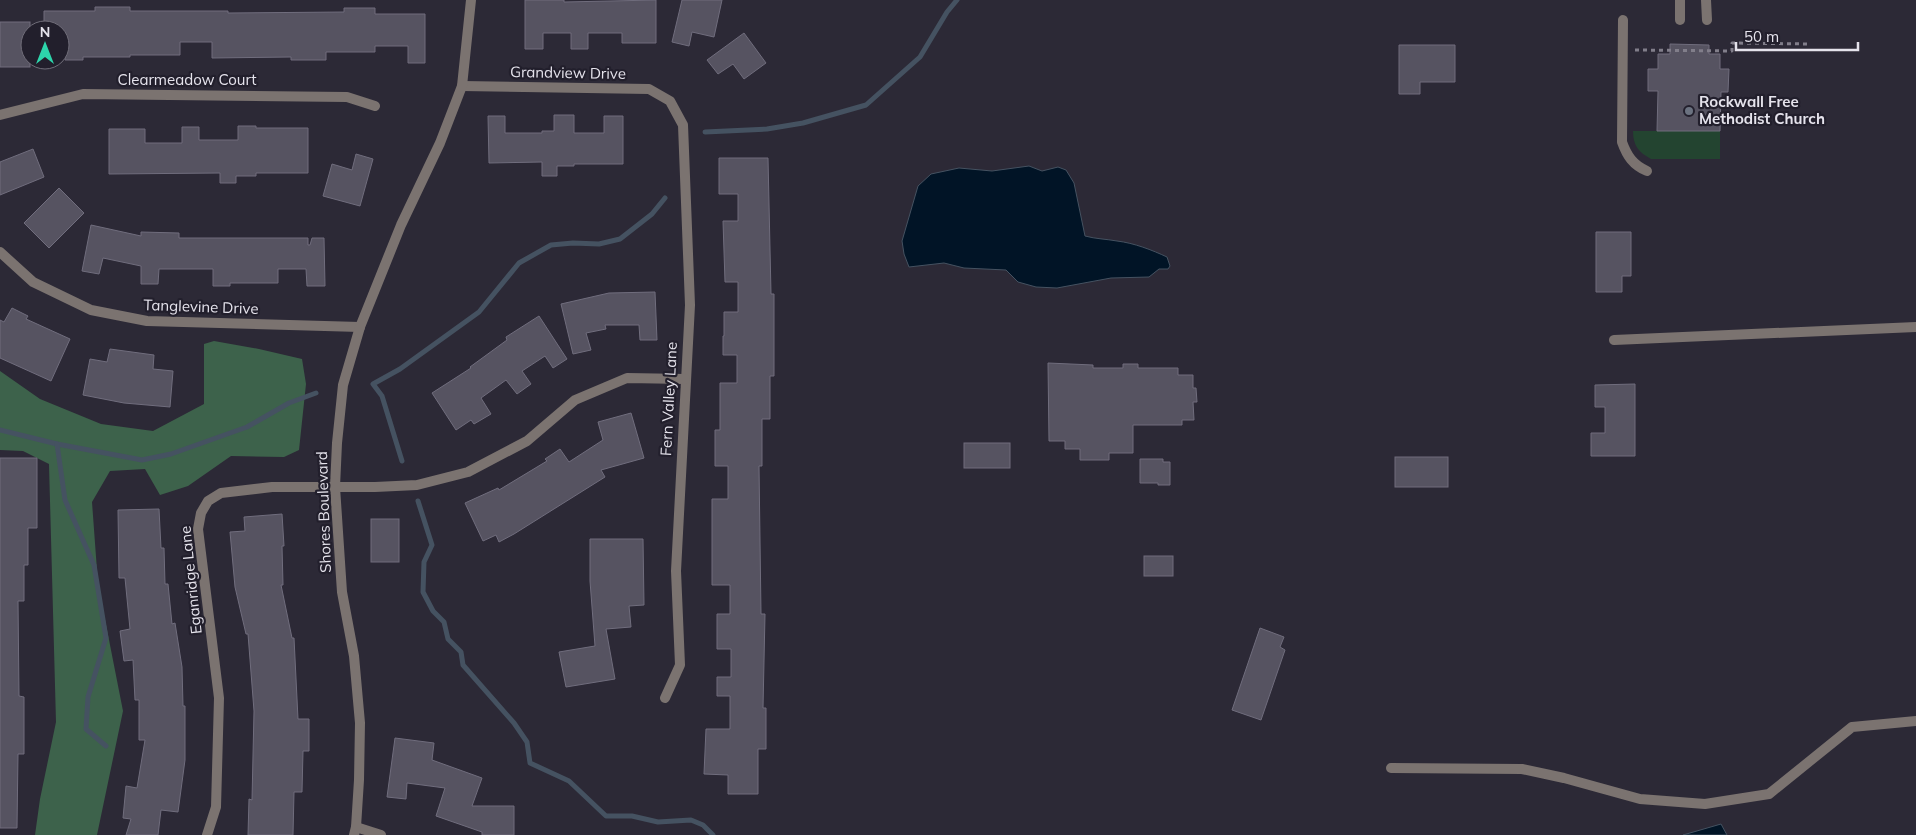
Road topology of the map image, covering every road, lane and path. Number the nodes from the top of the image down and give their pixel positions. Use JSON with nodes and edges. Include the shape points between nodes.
{"nodes":[{"id":1,"x":471,"y":0,"type":"edge"},
{"id":2,"x":1680,"y":0,"type":"edge"},
{"id":3,"x":1706,"y":0,"type":"edge"},
{"id":4,"x":1622,"y":20,"type":"dead end"},
{"id":5,"x":1680,"y":20,"type":"dead end"},
{"id":6,"x":1707,"y":20,"type":"dead end"},
{"id":7,"x":1811,"y":44,"type":"dead end"},
{"id":8,"x":1622,"y":50,"type":"junction"},
{"id":9,"x":462,"y":86,"type":"junction"},
{"id":10,"x":670,"y":101,"type":"joint"},
{"id":11,"x":374,"y":106,"type":"dead end"},
{"id":12,"x":0,"y":115,"type":"edge"},
{"id":13,"x":1647,"y":172,"type":"dead end"},
{"id":14,"x":0,"y":252,"type":"edge"},
{"id":15,"x":360,"y":327,"type":"junction"},
{"id":16,"x":1916,"y":327,"type":"edge"},
{"id":17,"x":1614,"y":340,"type":"dead end"},
{"id":18,"x":685,"y":379,"type":"junction"},
{"id":19,"x":336,"y":487,"type":"junction"},
{"id":20,"x":665,"y":698,"type":"dead end"},
{"id":21,"x":1916,"y":720,"type":"edge"},
{"id":22,"x":1391,"y":768,"type":"dead end"},
{"id":23,"x":355,"y":831,"type":"edge"},
{"id":24,"x":207,"y":835,"type":"edge"},
{"id":25,"x":381,"y":835,"type":"edge"}],
"edges":[{"from":1,"to":9,"type":"street","name":"Shores Boulevard"},
{"from":2,"to":5,"type":"street"},
{"from":3,"to":6,"type":"street"},
{"from":4,"to":8,"type":"street"},
{"from":7,"to":8,"type":"path","via":[[1732,43],[1732,51]]},
{"from":8,"to":13,"type":"street","via":[[1622,142],[1627,157]]},
{"from":9,"to":10,"type":"street","name":"Grandview Drive","via":[[649,89]]},
{"from":9,"to":15,"type":"street","name":"Shores Boulevard"},
{"from":10,"to":18,"type":"street","name":"Fern Valley Lane","via":[[683,125],[690,305]]},
{"from":11,"to":12,"type":"street","name":"Clearmeadow Court","via":[[347,97],[83,94]]},
{"from":14,"to":15,"type":"street","name":"Tanglevine Drive","via":[[33,282],[91,310],[146,321]]},
{"from":15,"to":19,"type":"street","name":"Shores Boulevard","via":[[344,385]]},
{"from":16,"to":17,"type":"street"},
{"from":18,"to":19,"type":"street","name":"Eganridge Lane","via":[[627,378],[575,400],[527,441],[468,472],[417,485]]},
{"from":18,"to":20,"type":"street","name":"Fern Valley Lane","via":[[676,571],[680,665]]},
{"from":19,"to":23,"type":"street","name":"Shores Boulevard","via":[[342,592],[354,656],[360,723]]},
{"from":19,"to":24,"type":"street","name":"Eganridge Lane","via":[[272,487],[221,493],[208,501],[201,513],[198,529],[219,698],[216,807]]},
{"from":21,"to":22,"type":"street","via":[[1852,727],[1769,794],[1705,804],[1640,799],[1522,770]]},
{"from":23,"to":25,"type":"street"}]}
